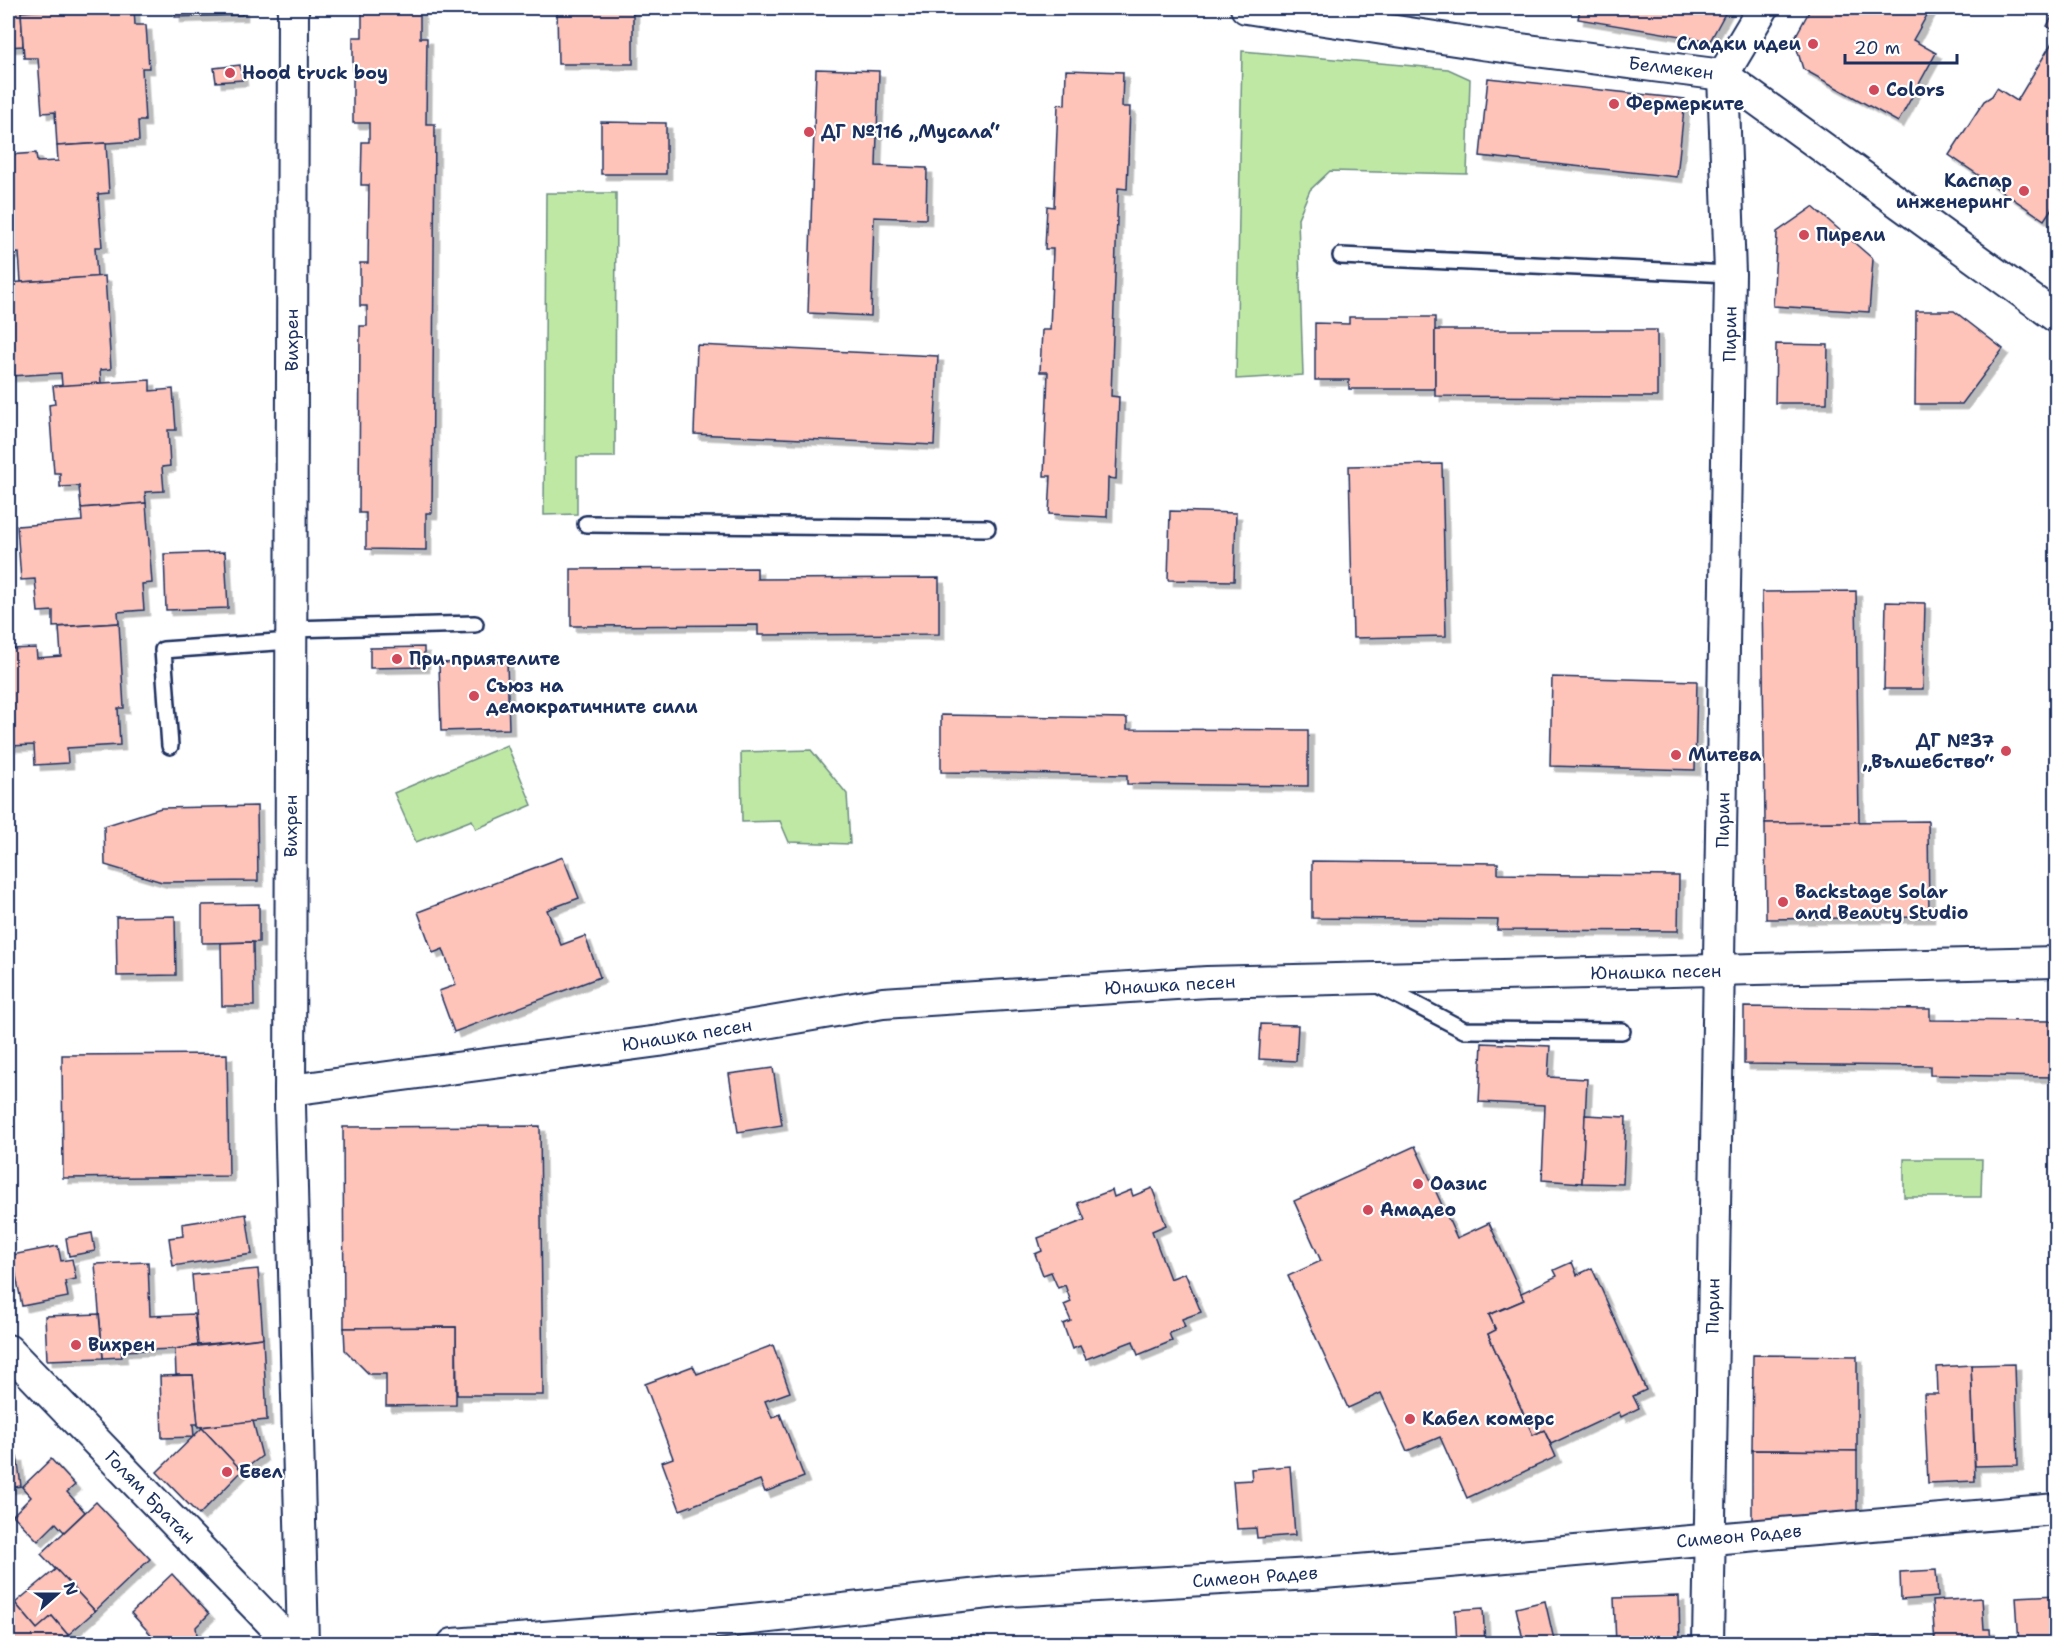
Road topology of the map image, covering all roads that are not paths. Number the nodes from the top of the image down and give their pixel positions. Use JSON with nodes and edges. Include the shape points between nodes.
{"nodes":[{"id":1,"x":293,"y":8,"type":"edge"},
{"id":2,"x":1245,"y":8,"type":"edge"},
{"id":3,"x":1763,"y":8,"type":"edge"},
{"id":4,"x":1723,"y":75,"type":"junction"},
{"id":5,"x":1341,"y":256,"type":"dead end"},
{"id":6,"x":1731,"y":274,"type":"junction"},
{"id":7,"x":2056,"y":317,"type":"edge"},
{"id":8,"x":586,"y":524,"type":"dead end"},
{"id":9,"x":987,"y":528,"type":"dead end"},
{"id":10,"x":475,"y":624,"type":"dead end"},
{"id":11,"x":291,"y":635,"type":"junction"},
{"id":12,"x":170,"y":746,"type":"dead end"},
{"id":13,"x":2056,"y":962,"type":"edge"},
{"id":14,"x":1719,"y":970,"type":"junction"},
{"id":15,"x":1365,"y":978,"type":"junction"},
{"id":16,"x":1622,"y":1031,"type":"dead end"},
{"id":17,"x":290,"y":1090,"type":"junction"},
{"id":18,"x":8,"y":1350,"type":"edge"},
{"id":19,"x":2056,"y":1509,"type":"edge"},
{"id":20,"x":1709,"y":1539,"type":"junction"},
{"id":21,"x":292,"y":1644,"type":"edge"},
{"id":22,"x":303,"y":1644,"type":"edge"},
{"id":23,"x":453,"y":1644,"type":"edge"},
{"id":24,"x":1708,"y":1644,"type":"edge"}],
"edges":[{"from":1,"to":11,"type":"street","name":"Вихрен"},
{"from":2,"to":4,"type":"street","name":"Белмекен"},
{"from":3,"to":4,"type":"street"},
{"from":4,"to":6,"type":"street","name":"Пирин"},
{"from":4,"to":7,"type":"street","name":"Белмекен"},
{"from":5,"to":6,"type":"lane"},
{"from":6,"to":14,"type":"street","name":"Пирин"},
{"from":8,"to":9,"type":"lane"},
{"from":10,"to":11,"type":"lane"},
{"from":11,"to":12,"type":"lane","via":[[163,650]]},
{"from":11,"to":17,"type":"street","name":"Вихрен"},
{"from":13,"to":14,"type":"street","name":"Юнашка песен"},
{"from":14,"to":15,"type":"street","name":"Юнашка песен"},
{"from":14,"to":20,"type":"street","name":"Пирин"},
{"from":15,"to":16,"type":"lane","via":[[1464,1030]]},
{"from":15,"to":17,"type":"street","name":"Юнашка песен","via":[[1207,982],[883,1004],[659,1041]]},
{"from":17,"to":22,"type":"street","name":"Вихрен"},
{"from":18,"to":21,"type":"street","name":"Голям Братан"},
{"from":19,"to":20,"type":"street","name":"Симеон Радев"},
{"from":20,"to":23,"type":"street","name":"Симеон Радев","via":[[1312,1574],[1007,1591],[697,1625]]},
{"from":20,"to":24,"type":"street","name":"Пирин"}]}
